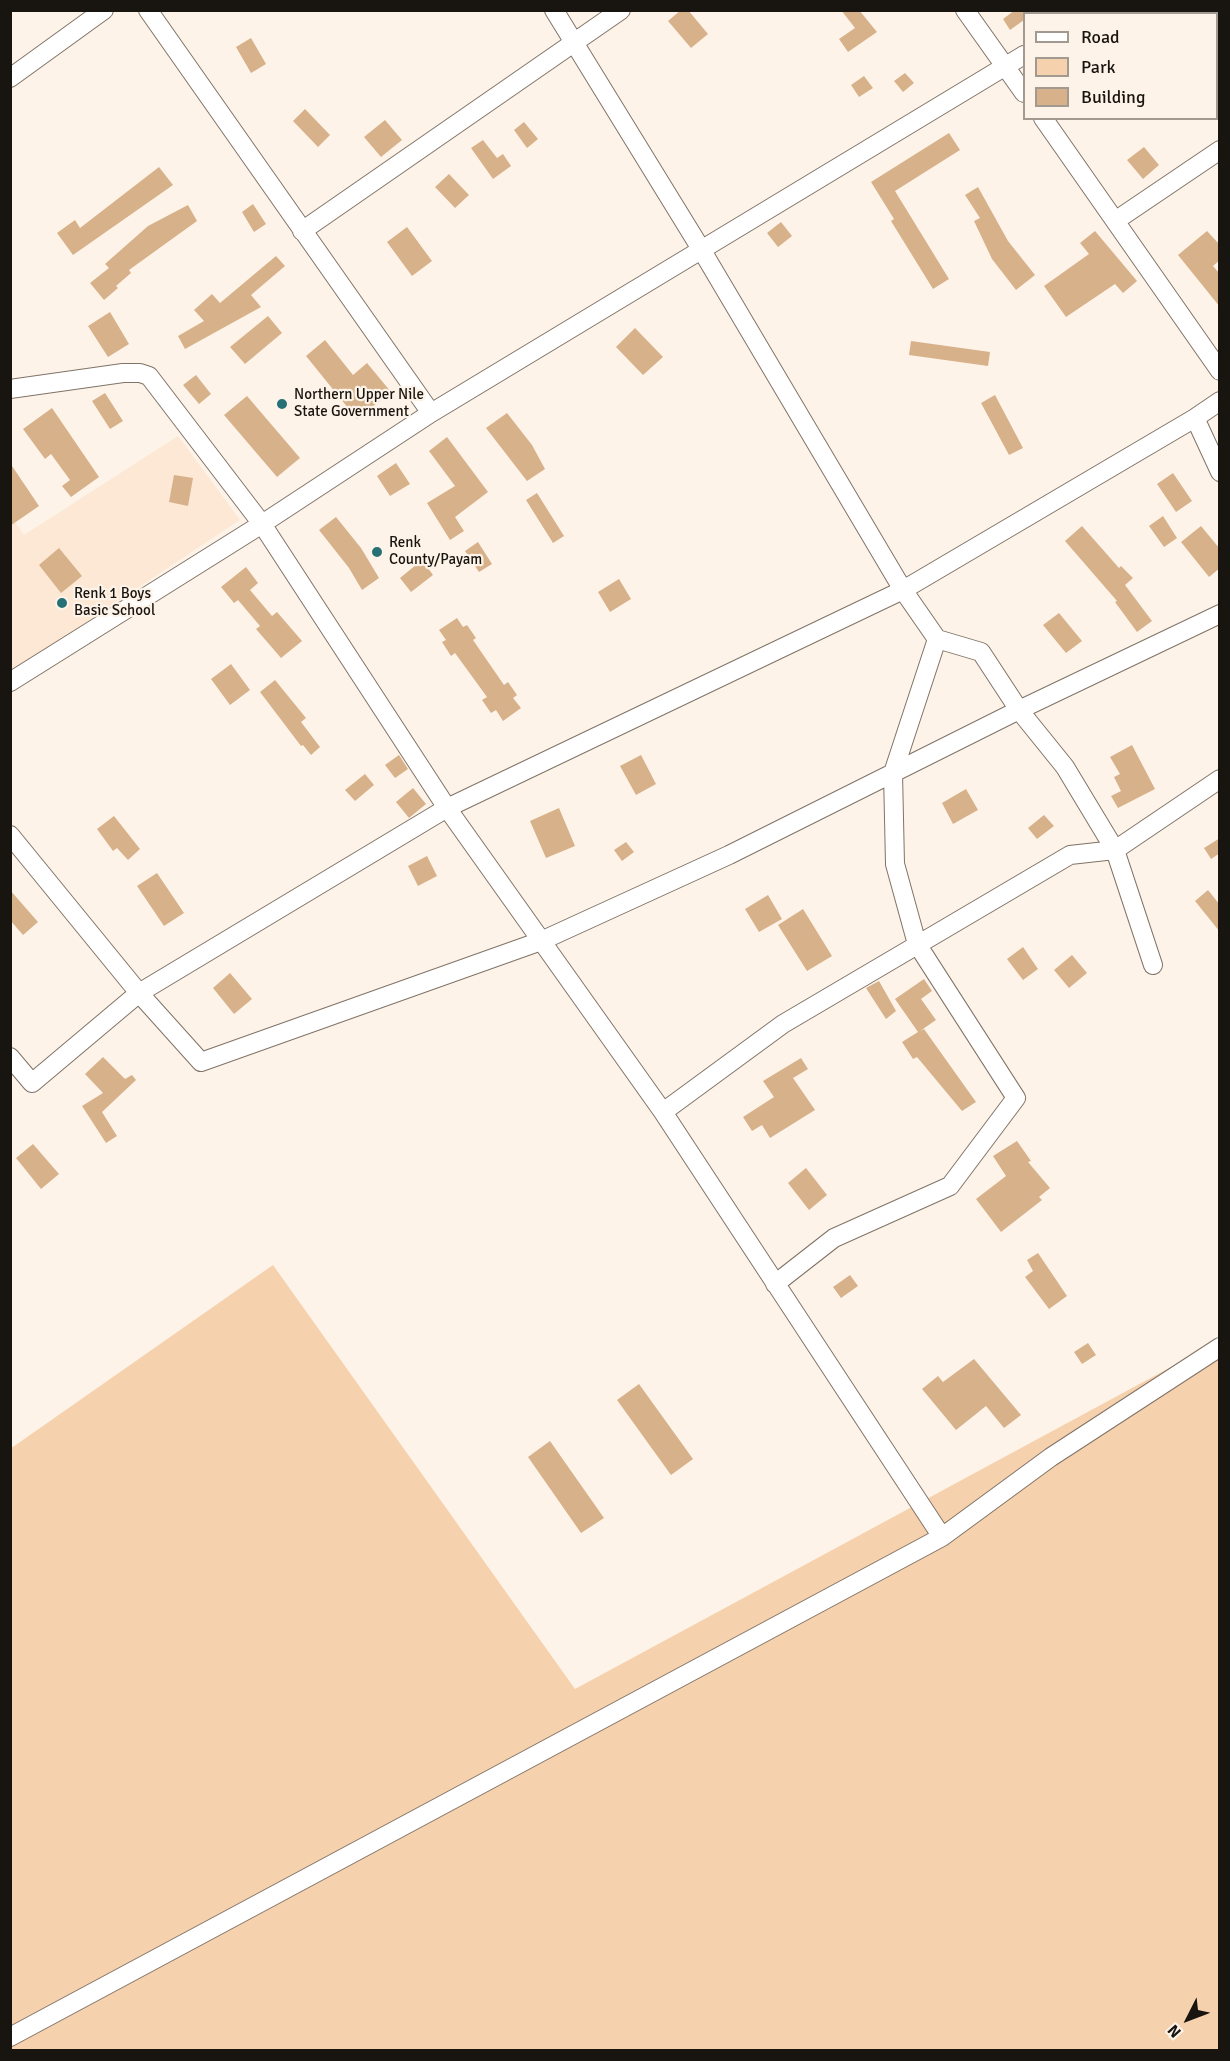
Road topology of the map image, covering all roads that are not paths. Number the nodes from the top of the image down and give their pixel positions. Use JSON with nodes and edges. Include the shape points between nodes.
{"nodes":[{"id":1,"x":105,"y":10,"type":"edge"},
{"id":2,"x":148,"y":10,"type":"edge"},
{"id":3,"x":554,"y":10,"type":"edge"},
{"id":4,"x":621,"y":10,"type":"edge"},
{"id":5,"x":965,"y":10,"type":"edge"},
{"id":6,"x":575,"y":44,"type":"junction"},
{"id":7,"x":1023,"y":56,"type":"edge"},
{"id":8,"x":1006,"y":66,"type":"junction"},
{"id":9,"x":10,"y":78,"type":"edge"},
{"id":10,"x":1023,"y":92,"type":"edge"},
{"id":11,"x":1044,"y":120,"type":"edge"},
{"id":12,"x":1220,"y":150,"type":"edge"},
{"id":13,"x":1115,"y":221,"type":"junction"},
{"id":14,"x":302,"y":231,"type":"junction"},
{"id":15,"x":701,"y":249,"type":"junction"},
{"id":16,"x":1220,"y":371,"type":"edge"},
{"id":17,"x":10,"y":389,"type":"edge"},
{"id":18,"x":1220,"y":401,"type":"edge"},
{"id":19,"x":430,"y":413,"type":"junction"},
{"id":20,"x":1195,"y":418,"type":"junction"},
{"id":21,"x":1220,"y":472,"type":"edge"},
{"id":22,"x":262,"y":524,"type":"junction"},
{"id":23,"x":903,"y":590,"type":"junction"},
{"id":24,"x":1220,"y":614,"type":"edge"},
{"id":25,"x":937,"y":639,"type":"junction"},
{"id":26,"x":10,"y":682,"type":"edge"},
{"id":27,"x":1019,"y":710,"type":"junction"},
{"id":28,"x":893,"y":773,"type":"junction"},
{"id":29,"x":1220,"y":779,"type":"edge"},
{"id":30,"x":447,"y":808,"type":"junction"},
{"id":31,"x":10,"y":835,"type":"edge"},
{"id":32,"x":1116,"y":850,"type":"junction"},
{"id":33,"x":541,"y":941,"type":"junction"},
{"id":34,"x":917,"y":944,"type":"junction"},
{"id":35,"x":1154,"y":965,"type":"dead end"},
{"id":36,"x":139,"y":993,"type":"junction"},
{"id":37,"x":10,"y":1057,"type":"edge"},
{"id":38,"x":663,"y":1112,"type":"junction"},
{"id":39,"x":776,"y":1284,"type":"junction"},
{"id":40,"x":1220,"y":1347,"type":"edge"},
{"id":41,"x":942,"y":1537,"type":"junction"},
{"id":42,"x":10,"y":2037,"type":"edge"}],
"edges":[{"from":1,"to":9,"type":"street"},
{"from":2,"to":14,"type":"street"},
{"from":3,"to":6,"type":"street"},
{"from":4,"to":6,"type":"street"},
{"from":5,"to":8,"type":"street"},
{"from":6,"to":14,"type":"street"},
{"from":6,"to":15,"type":"street"},
{"from":7,"to":8,"type":"street"},
{"from":8,"to":10,"type":"street"},
{"from":8,"to":15,"type":"street"},
{"from":11,"to":13,"type":"street"},
{"from":12,"to":13,"type":"street"},
{"from":13,"to":16,"type":"street"},
{"from":14,"to":19,"type":"street"},
{"from":15,"to":19,"type":"street"},
{"from":15,"to":23,"type":"street"},
{"from":17,"to":22,"type":"street","via":[[123,373],[149,376]]},
{"from":18,"to":20,"type":"street"},
{"from":19,"to":22,"type":"street"},
{"from":20,"to":21,"type":"street"},
{"from":20,"to":23,"type":"street"},
{"from":22,"to":26,"type":"street"},
{"from":22,"to":30,"type":"street"},
{"from":23,"to":25,"type":"street"},
{"from":23,"to":30,"type":"street"},
{"from":24,"to":27,"type":"street"},
{"from":25,"to":27,"type":"street","via":[[981,652]]},
{"from":25,"to":28,"type":"street"},
{"from":27,"to":28,"type":"street"},
{"from":27,"to":32,"type":"street","via":[[1065,767]]},
{"from":28,"to":33,"type":"street","via":[[729,855]]},
{"from":28,"to":34,"type":"street","via":[[895,864]]},
{"from":29,"to":32,"type":"street"},
{"from":30,"to":33,"type":"street"},
{"from":30,"to":36,"type":"street"},
{"from":31,"to":36,"type":"street"},
{"from":32,"to":34,"type":"street","via":[[1070,855]]},
{"from":32,"to":35,"type":"street"},
{"from":33,"to":36,"type":"street","via":[[201,1062]]},
{"from":33,"to":38,"type":"street"},
{"from":34,"to":38,"type":"street","via":[[783,1024]]},
{"from":34,"to":39,"type":"street","via":[[1016,1098],[950,1186],[834,1238]]},
{"from":36,"to":37,"type":"street","via":[[32,1083]]},
{"from":38,"to":39,"type":"street"},
{"from":39,"to":41,"type":"street"},
{"from":40,"to":41,"type":"street","via":[[1051,1457]]},
{"from":41,"to":42,"type":"street"}]}
